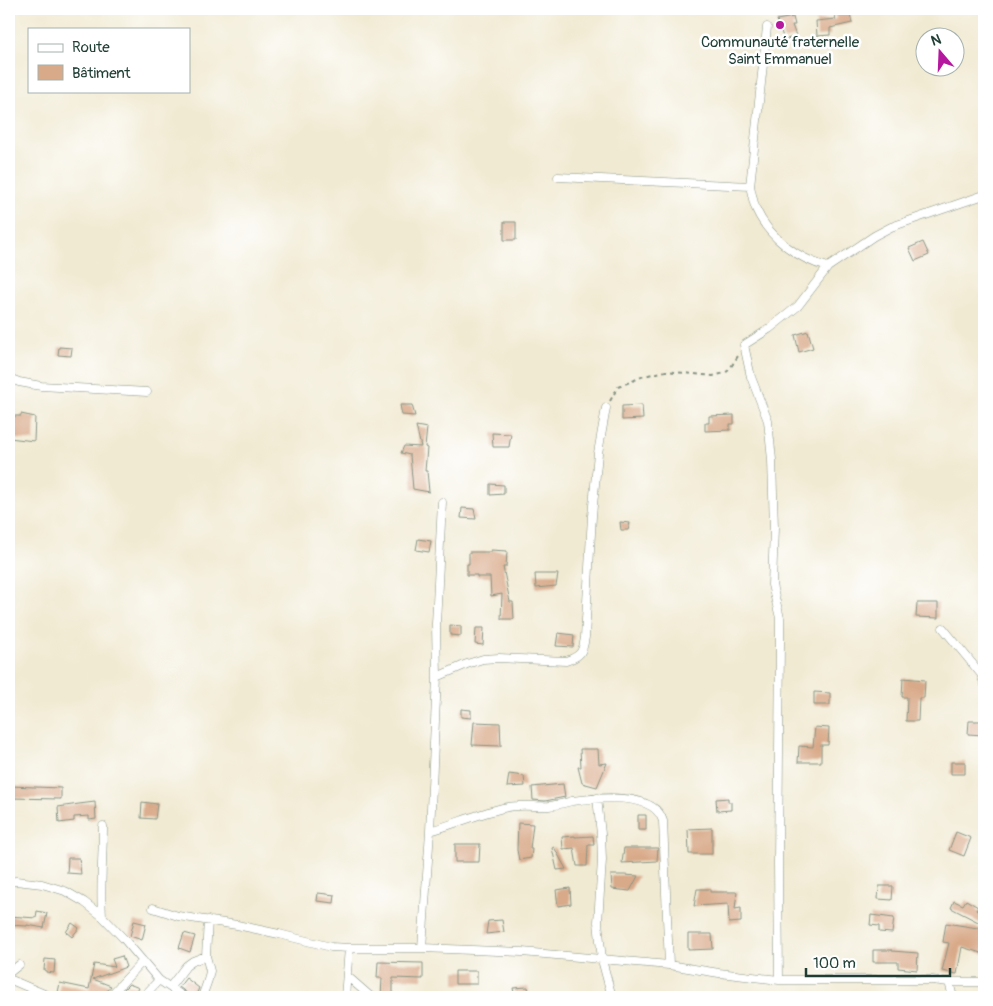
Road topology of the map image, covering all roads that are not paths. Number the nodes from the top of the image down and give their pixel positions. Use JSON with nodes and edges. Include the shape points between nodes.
{"nodes":[{"id":1,"x":766,"y":27,"type":"dead end"},
{"id":2,"x":558,"y":177,"type":"dead end"},
{"id":3,"x":750,"y":186,"type":"junction"},
{"id":4,"x":984,"y":195,"type":"edge"},
{"id":5,"x":828,"y":267,"type":"junction"},
{"id":6,"x":9,"y":378,"type":"edge"},
{"id":7,"x":147,"y":392,"type":"dead end"},
{"id":8,"x":606,"y":408,"type":"road end"},
{"id":9,"x":442,"y":502,"type":"dead end"},
{"id":10,"x":943,"y":628,"type":"dead end"},
{"id":11,"x":437,"y":677,"type":"junction"},
{"id":12,"x":984,"y":683,"type":"edge"},
{"id":13,"x":597,"y":798,"type":"junction"},
{"id":14,"x":104,"y":826,"type":"dead end"},
{"id":15,"x":430,"y":831,"type":"junction"},
{"id":16,"x":9,"y":882,"type":"edge"},
{"id":17,"x":153,"y":908,"type":"dead end"},
{"id":18,"x":102,"y":916,"type":"junction"},
{"id":19,"x":208,"y":920,"type":"junction"},
{"id":20,"x":349,"y":948,"type":"junction"},
{"id":21,"x":422,"y":948,"type":"junction"},
{"id":22,"x":206,"y":956,"type":"junction"},
{"id":23,"x":602,"y":960,"type":"junction"},
{"id":24,"x":143,"y":961,"type":"junction"},
{"id":25,"x":19,"y":965,"type":"dead end"},
{"id":26,"x":669,"y":965,"type":"junction"},
{"id":27,"x":9,"y":973,"type":"edge"},
{"id":28,"x":347,"y":976,"type":"junction"},
{"id":29,"x":9,"y":979,"type":"edge"},
{"id":30,"x":158,"y":980,"type":"junction"},
{"id":31,"x":779,"y":980,"type":"junction"},
{"id":32,"x":949,"y":982,"type":"junction"},
{"id":33,"x":984,"y":982,"type":"edge"},
{"id":34,"x":170,"y":988,"type":"junction"},
{"id":35,"x":52,"y":997,"type":"edge"},
{"id":36,"x":109,"y":997,"type":"edge"},
{"id":37,"x":143,"y":997,"type":"edge"},
{"id":38,"x":184,"y":997,"type":"edge"},
{"id":39,"x":202,"y":997,"type":"edge"},
{"id":40,"x":345,"y":997,"type":"edge"},
{"id":41,"x":371,"y":997,"type":"edge"},
{"id":42,"x":612,"y":997,"type":"edge"},
{"id":43,"x":953,"y":997,"type":"edge"}],
"edges":[{"from":1,"to":3,"type":"street"},
{"from":2,"to":3,"type":"street"},
{"from":3,"to":5,"type":"street","via":[[756,209],[767,229],[791,251]]},
{"from":4,"to":5,"type":"street","via":[[891,227]]},
{"from":5,"to":31,"type":"street","via":[[798,306],[744,345],[768,421],[772,460],[772,585],[780,618]]},
{"from":6,"to":7,"type":"street","via":[[42,386]]},
{"from":8,"to":11,"type":"street","via":[[592,516],[583,650],[566,661],[483,659]]},
{"from":9,"to":11,"type":"street","via":[[436,624]]},
{"from":10,"to":12,"type":"street","via":[[981,674]]},
{"from":11,"to":15,"type":"street"},
{"from":13,"to":15,"type":"street","via":[[551,806],[509,807]]},
{"from":13,"to":23,"type":"street","via":[[601,834],[598,922]]},
{"from":13,"to":26,"type":"street","via":[[633,800],[661,814]]},
{"from":14,"to":18,"type":"street"},
{"from":15,"to":21,"type":"street"},
{"from":16,"to":18,"type":"street","via":[[42,884],[65,891]]},
{"from":17,"to":19,"type":"street"},
{"from":18,"to":24,"type":"street"},
{"from":19,"to":20,"type":"street","via":[[331,947]]},
{"from":19,"to":22,"type":"street"},
{"from":20,"to":21,"type":"street"},
{"from":20,"to":28,"type":"street"},
{"from":21,"to":23,"type":"street","via":[[522,952]]},
{"from":22,"to":34,"type":"street","via":[[186,966]]},
{"from":22,"to":39,"type":"street","via":[[210,971]]},
{"from":23,"to":26,"type":"street"},
{"from":23,"to":42,"type":"street"},
{"from":24,"to":30,"type":"street"},
{"from":24,"to":36,"type":"street"},
{"from":25,"to":27,"type":"street"},
{"from":26,"to":31,"type":"street"},
{"from":28,"to":40,"type":"street"},
{"from":28,"to":41,"type":"street"},
{"from":29,"to":35,"type":"street"},
{"from":30,"to":34,"type":"street"},
{"from":30,"to":37,"type":"street"},
{"from":31,"to":32,"type":"street"},
{"from":32,"to":33,"type":"street"},
{"from":32,"to":43,"type":"street"},
{"from":34,"to":38,"type":"street"}]}
